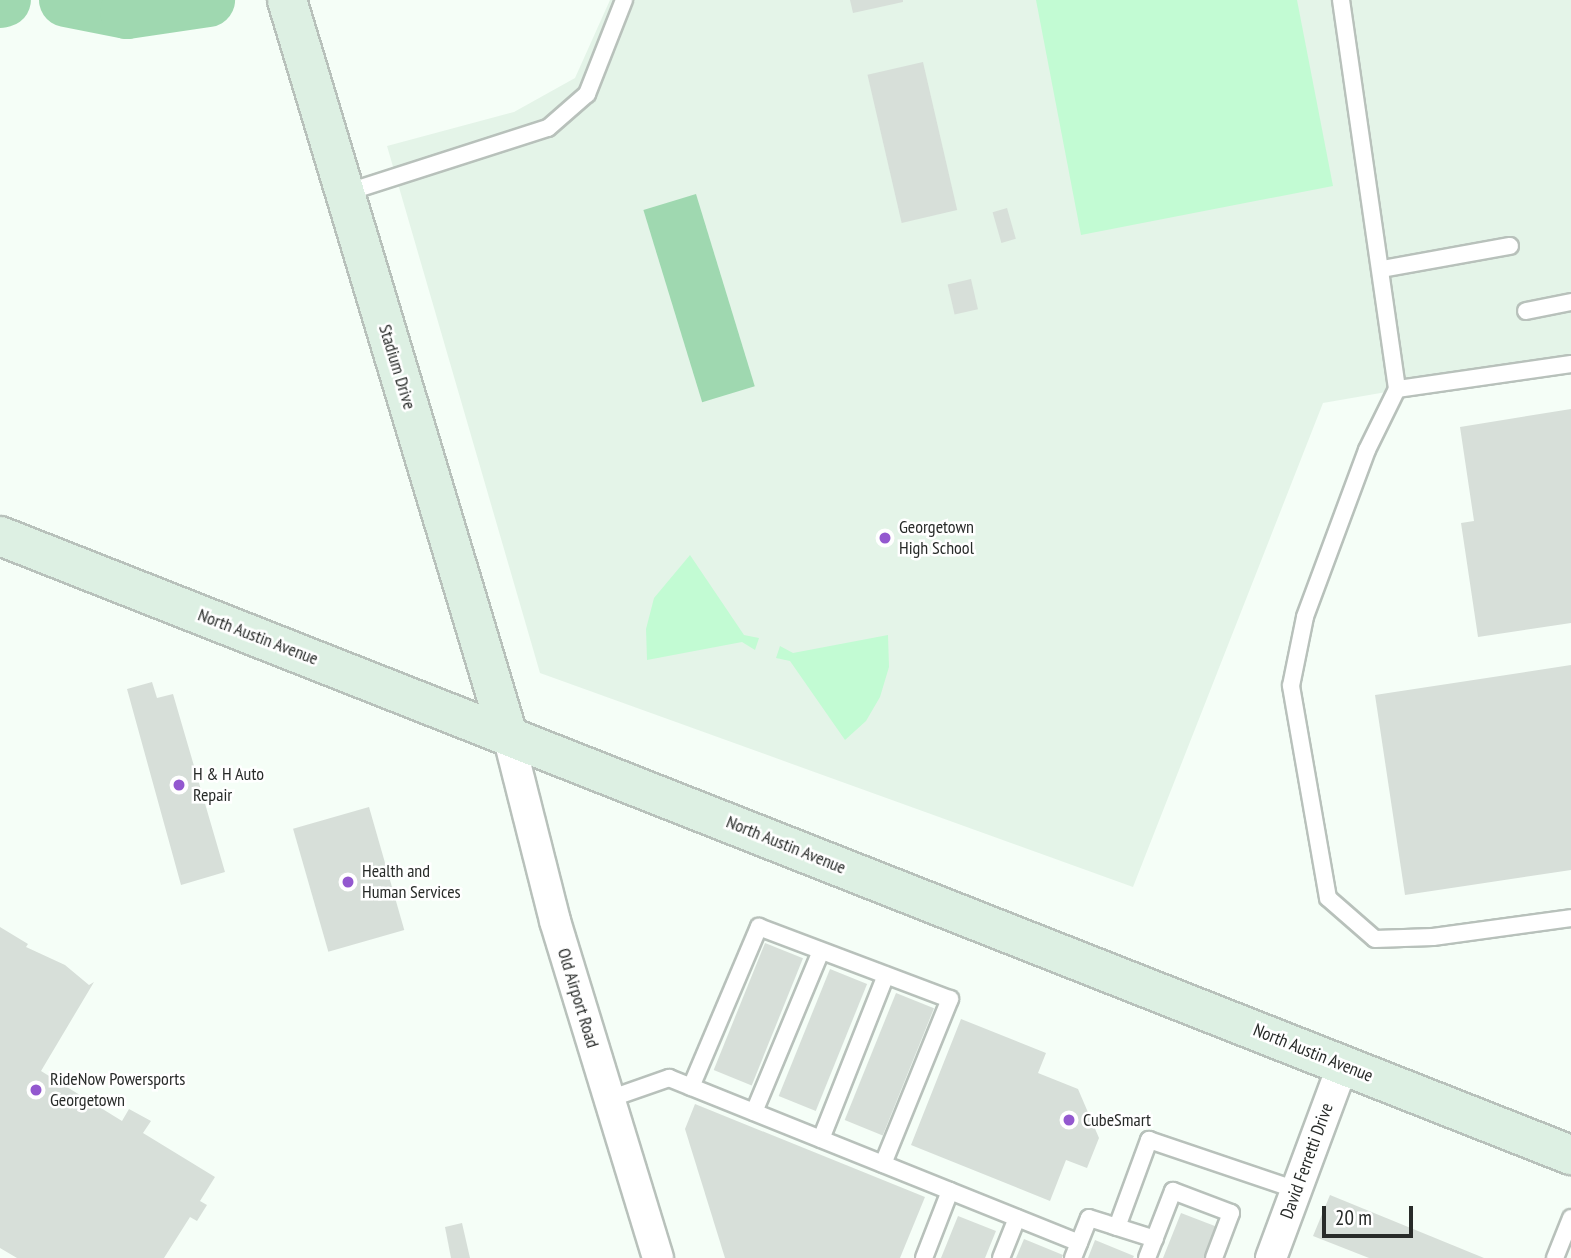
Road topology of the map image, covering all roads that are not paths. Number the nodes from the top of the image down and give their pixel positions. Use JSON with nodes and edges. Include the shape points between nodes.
{"nodes":[{"id":1,"x":287,"y":0,"type":"edge"},
{"id":2,"x":624,"y":0,"type":"edge"},
{"id":3,"x":1341,"y":0,"type":"edge"},
{"id":4,"x":345,"y":193,"type":"junction"},
{"id":5,"x":1510,"y":246,"type":"dead end"},
{"id":6,"x":1382,"y":269,"type":"junction"},
{"id":7,"x":1571,"y":302,"type":"edge"},
{"id":8,"x":1525,"y":311,"type":"dead end"},
{"id":9,"x":1571,"y":364,"type":"edge"},
{"id":10,"x":1397,"y":389,"type":"junction"},
{"id":11,"x":0,"y":536,"type":"edge"},
{"id":12,"x":508,"y":735,"type":"junction"},
{"id":13,"x":1571,"y":918,"type":"edge"},
{"id":14,"x":821,"y":951,"type":"junction"},
{"id":15,"x":886,"y":975,"type":"junction"},
{"id":16,"x":1343,"y":1065,"type":"junction"},
{"id":17,"x":691,"y":1087,"type":"junction"},
{"id":18,"x":609,"y":1099,"type":"junction"},
{"id":19,"x":754,"y":1112,"type":"junction"},
{"id":20,"x":821,"y":1139,"type":"junction"},
{"id":21,"x":1566,"y":1149,"type":"edge"},
{"id":22,"x":883,"y":1164,"type":"junction"},
{"id":23,"x":1297,"y":1190,"type":"junction"},
{"id":24,"x":950,"y":1191,"type":"junction"},
{"id":25,"x":1017,"y":1218,"type":"junction"},
{"id":26,"x":1571,"y":1219,"type":"edge"},
{"id":27,"x":1117,"y":1227,"type":"junction"},
{"id":28,"x":1155,"y":1239,"type":"junction"},
{"id":29,"x":1076,"y":1250,"type":"edge"},
{"id":30,"x":658,"y":1258,"type":"edge"},
{"id":31,"x":924,"y":1258,"type":"edge"},
{"id":32,"x":1001,"y":1258,"type":"edge"},
{"id":33,"x":1147,"y":1258,"type":"edge"},
{"id":34,"x":1214,"y":1258,"type":"edge"},
{"id":35,"x":1271,"y":1258,"type":"edge"},
{"id":36,"x":1555,"y":1258,"type":"edge"}],
"edges":[{"from":1,"to":4,"type":"main road","name":"Stadium Drive"},
{"from":2,"to":4,"type":"lane","via":[[587,94],[548,128]]},
{"from":3,"to":6,"type":"lane"},
{"from":4,"to":12,"type":"main road","name":"Stadium Drive"},
{"from":5,"to":6,"type":"lane"},
{"from":6,"to":10,"type":"lane"},
{"from":7,"to":8,"type":"lane"},
{"from":9,"to":10,"type":"lane"},
{"from":10,"to":13,"type":"lane","via":[[1367,450],[1305,617],[1291,686],[1328,898],[1375,939],[1433,937]]},
{"from":11,"to":12,"type":"main road","name":"North Austin Avenue"},
{"from":12,"to":16,"type":"main road","name":"North Austin Avenue"},
{"from":12,"to":18,"type":"street","name":"Old Airport Road","via":[[555,921]]},
{"from":14,"to":15,"type":"lane"},
{"from":14,"to":17,"type":"lane","via":[[759,928]]},
{"from":14,"to":19,"type":"lane"},
{"from":15,"to":20,"type":"lane"},
{"from":15,"to":22,"type":"lane","via":[[950,999]]},
{"from":16,"to":21,"type":"main road","name":"North Austin Avenue"},
{"from":16,"to":23,"type":"street","name":"David Ferretti Drive"},
{"from":17,"to":18,"type":"lane","via":[[669,1079]]},
{"from":17,"to":19,"type":"lane"},
{"from":18,"to":30,"type":"street","name":"Old Airport Road"},
{"from":19,"to":20,"type":"lane"},
{"from":20,"to":22,"type":"lane"},
{"from":22,"to":24,"type":"lane"},
{"from":23,"to":27,"type":"lane","via":[[1149,1140]]},
{"from":23,"to":35,"type":"street","name":"David Ferretti Drive"},
{"from":24,"to":25,"type":"lane"},
{"from":24,"to":31,"type":"lane"},
{"from":25,"to":29,"type":"lane"},
{"from":25,"to":32,"type":"lane"},
{"from":26,"to":36,"type":"lane"},
{"from":27,"to":28,"type":"lane"},
{"from":27,"to":29,"type":"lane","via":[[1089,1218]]},
{"from":28,"to":33,"type":"lane"},
{"from":28,"to":34,"type":"lane","via":[[1173,1191],[1231,1213]]}]}
